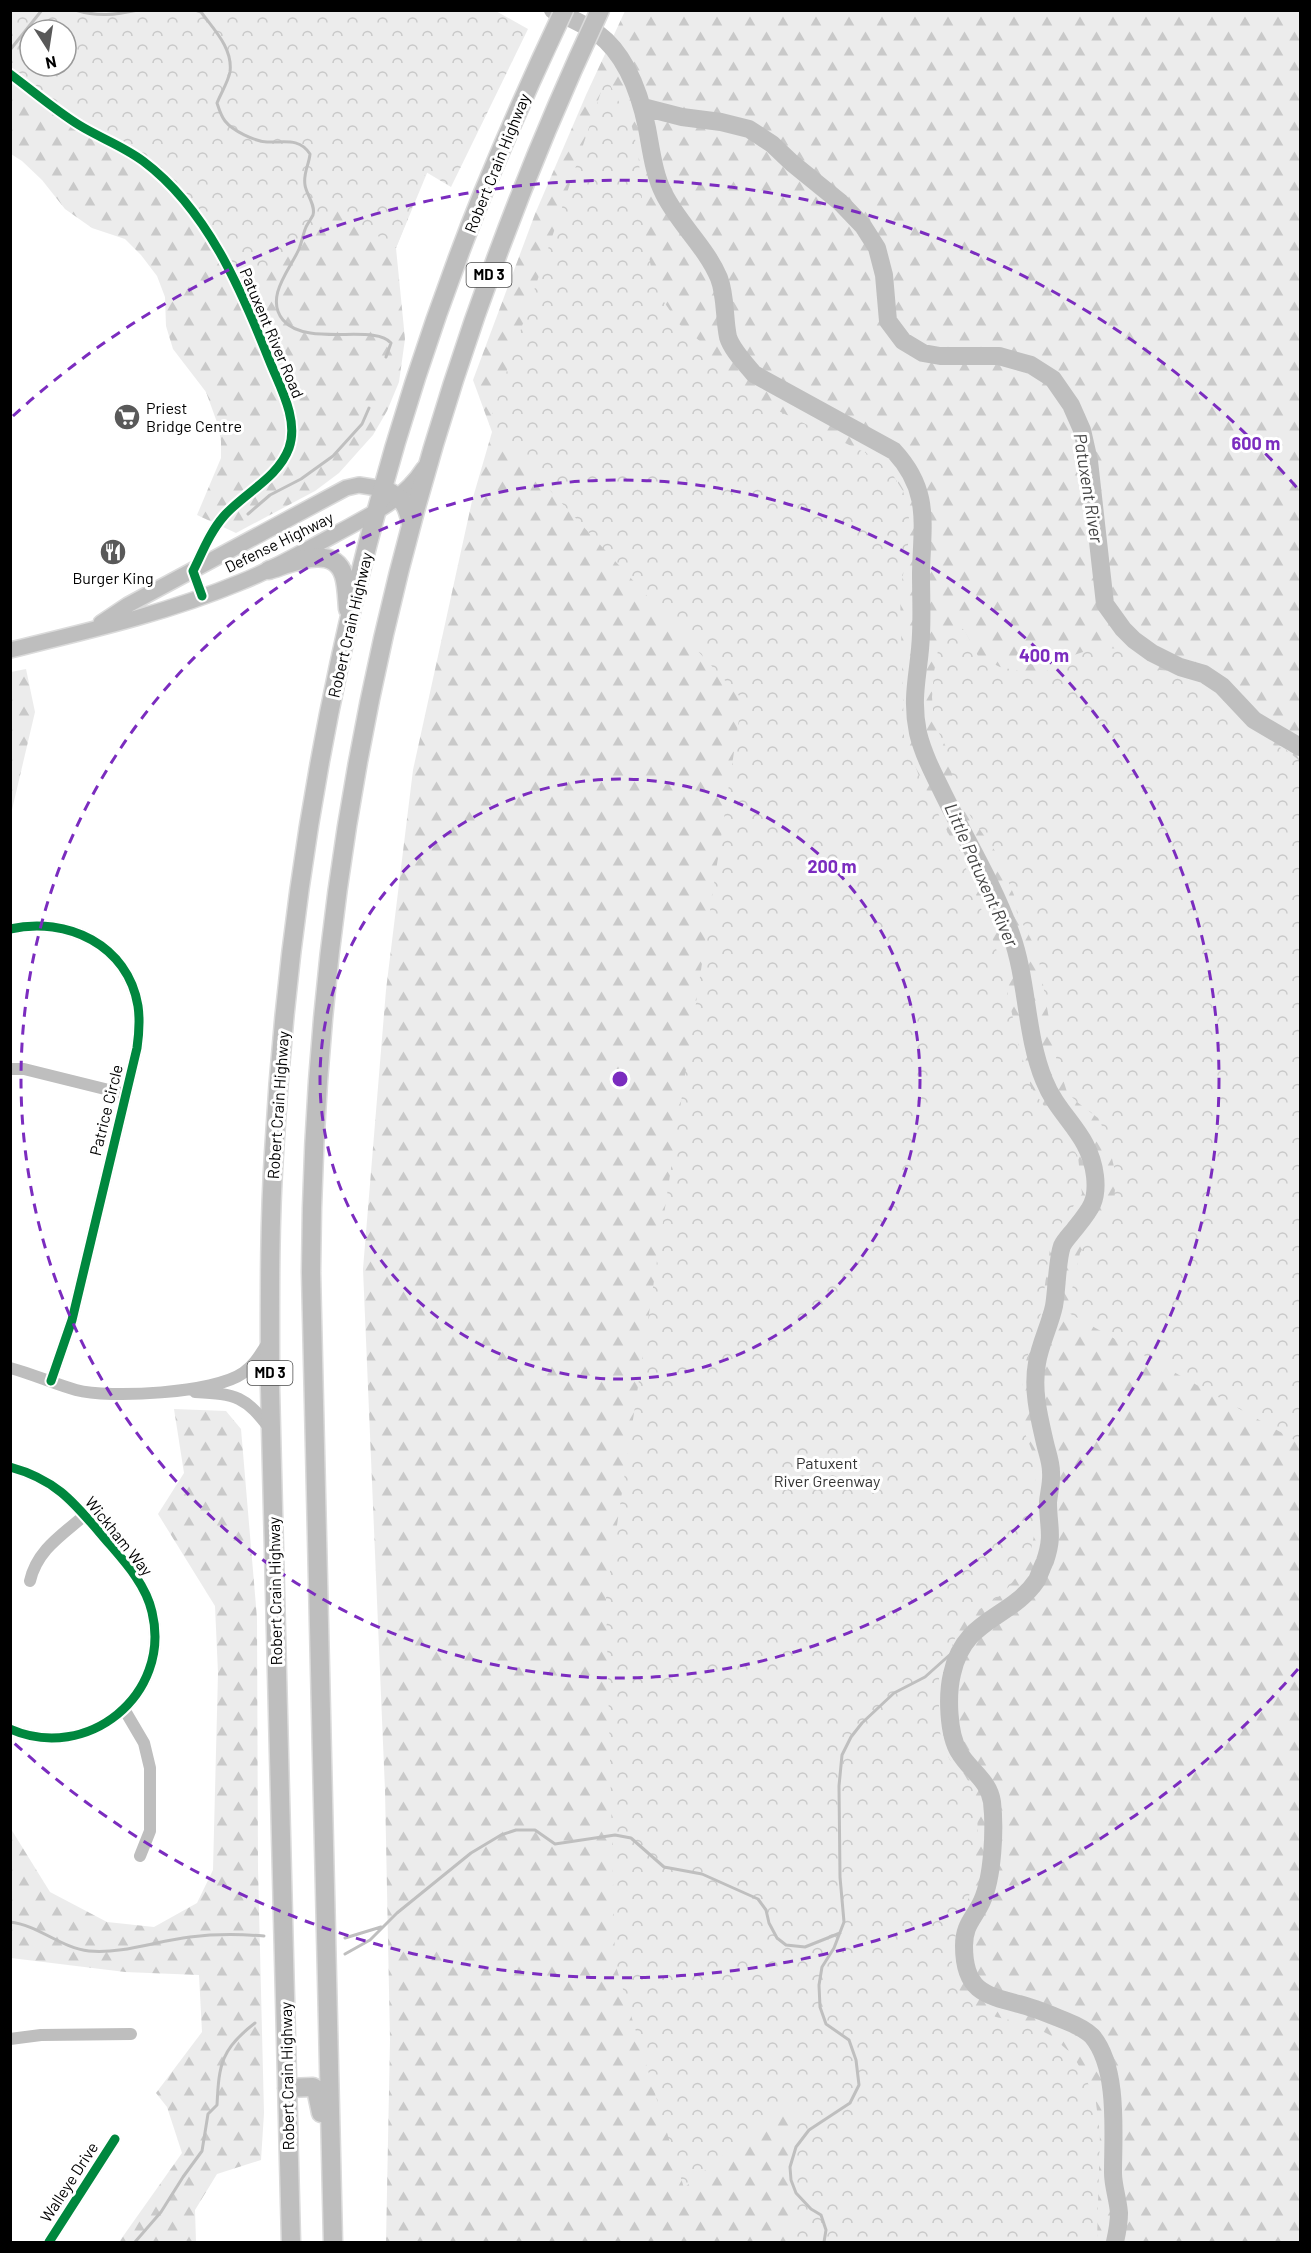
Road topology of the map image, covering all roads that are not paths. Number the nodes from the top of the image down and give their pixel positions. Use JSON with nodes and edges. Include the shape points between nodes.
{"nodes":[{"id":1,"x":564,"y":10,"type":"edge"},
{"id":2,"x":600,"y":10,"type":"edge"},
{"id":3,"x":10,"y":74,"type":"edge"},
{"id":4,"x":427,"y":465,"type":"junction"},
{"id":5,"x":392,"y":493,"type":"junction"},
{"id":6,"x":377,"y":512,"type":"junction"},
{"id":7,"x":411,"y":524,"type":"junction"},
{"id":8,"x":269,"y":570,"type":"junction"},
{"id":9,"x":193,"y":572,"type":"junction"},
{"id":10,"x":202,"y":597,"type":"junction"},
{"id":11,"x":350,"y":618,"type":"junction"},
{"id":12,"x":93,"y":628,"type":"junction"},
{"id":13,"x":10,"y":650,"type":"edge"},
{"id":14,"x":10,"y":928,"type":"edge"},
{"id":15,"x":10,"y":1069,"type":"edge"},
{"id":16,"x":125,"y":1095,"type":"junction"},
{"id":17,"x":270,"y":1339,"type":"junction"},
{"id":18,"x":10,"y":1368,"type":"edge"},
{"id":19,"x":51,"y":1381,"type":"junction"},
{"id":20,"x":173,"y":1391,"type":"junction"},
{"id":21,"x":271,"y":1431,"type":"junction"},
{"id":22,"x":10,"y":1467,"type":"edge"},
{"id":23,"x":85,"y":1515,"type":"junction"},
{"id":24,"x":30,"y":1581,"type":"dead end"},
{"id":25,"x":124,"y":1709,"type":"junction"},
{"id":26,"x":10,"y":1729,"type":"edge"},
{"id":27,"x":140,"y":1856,"type":"dead end"},
{"id":28,"x":131,"y":2034,"type":"dead end"},
{"id":29,"x":10,"y":2039,"type":"edge"},
{"id":30,"x":287,"y":2088,"type":"junction"},
{"id":31,"x":115,"y":2139,"type":"dead end"},
{"id":32,"x":332,"y":2189,"type":"junction"},
{"id":33,"x":49,"y":2242,"type":"edge"},
{"id":34,"x":291,"y":2242,"type":"edge"},
{"id":35,"x":333,"y":2242,"type":"edge"}],
"edges":[{"from":1,"to":5,"type":"highway","name":"Robert Crain Highway","number":"MD 3","via":[[483,194],[450,282],[413,391]]},
{"from":2,"to":4,"type":"highway","name":"Robert Crain Highway","number":"MD 3","via":[[515,204]]},
{"from":3,"to":9,"type":"street","name":"Patuxent River Road","via":[[80,126],[142,161],[188,206],[246,302],[285,398],[292,438],[282,462],[223,517]]},
{"from":4,"to":5,"type":"main road","via":[[414,484]]},
{"from":4,"to":7,"type":"highway","name":"Robert Crain Highway","number":"MD 3"},
{"from":5,"to":6,"type":"highway","name":"Robert Crain Highway","number":"MD 3"},
{"from":5,"to":7,"type":"highway","via":[[408,508]]},
{"from":5,"to":9,"type":"main road","name":"Defense Highway","via":[[358,485],[346,488]]},
{"from":6,"to":8,"type":"main road","name":"Defense Highway"},
{"from":6,"to":11,"type":"highway","name":"Robert Crain Highway","number":"MD 3"},
{"from":7,"to":32,"type":"highway","name":"Robert Crain Highway","number":"MD 3","via":[[371,693],[344,841],[327,975],[314,1151],[311,1284]]},
{"from":8,"to":10,"type":"main road","name":"Defense Highway"},
{"from":8,"to":11,"type":"highway","via":[[322,556],[336,562],[344,576]]},
{"from":9,"to":10,"type":"street"},
{"from":9,"to":12,"type":"main road","name":"Defense Highway"},
{"from":10,"to":12,"type":"main road","name":"Defense Highway","via":[[135,620]]},
{"from":11,"to":17,"type":"highway","name":"Robert Crain Highway","number":"MD 3","via":[[307,836],[289,972],[273,1159]]},
{"from":12,"to":13,"type":"main road","name":"Defense Highway"},
{"from":14,"to":16,"type":"street","name":"Patrice Circle","via":[[30,924],[67,928],[104,948],[120,964],[138,1005],[140,1028]]},
{"from":15,"to":16,"type":"street","via":[[24,1069]]},
{"from":16,"to":19,"type":"street","name":"Patrice Circle","via":[[72,1320]]},
{"from":17,"to":20,"type":"street","via":[[255,1363],[238,1376]]},
{"from":17,"to":21,"type":"highway","name":"Robert Crain Highway","number":"MD 3"},
{"from":18,"to":19,"type":"street"},
{"from":19,"to":20,"type":"street","via":[[101,1394]]},
{"from":20,"to":21,"type":"street","via":[[237,1397],[257,1412]]},
{"from":21,"to":30,"type":"highway","name":"Robert Crain Highway","number":"MD 3"},
{"from":22,"to":23,"type":"street","name":"Wickham Way","via":[[37,1475]]},
{"from":23,"to":24,"type":"street","via":[[42,1552]]},
{"from":23,"to":25,"type":"street","name":"Wickham Way","via":[[135,1575],[152,1612],[154,1652],[148,1674]]},
{"from":25,"to":26,"type":"street","name":"Wickham Way","via":[[107,1723],[71,1737],[31,1736]]},
{"from":25,"to":27,"type":"street","via":[[144,1743],[150,1768],[150,1830]]},
{"from":28,"to":29,"type":"street"},
{"from":30,"to":32,"type":"highway","via":[[313,2087],[318,2093]]},
{"from":30,"to":34,"type":"highway","name":"Robert Crain Highway","number":"MD 3"},
{"from":31,"to":33,"type":"street","name":"Walleye Drive"},
{"from":32,"to":35,"type":"highway","name":"Robert Crain Highway","number":"MD 3"}]}
